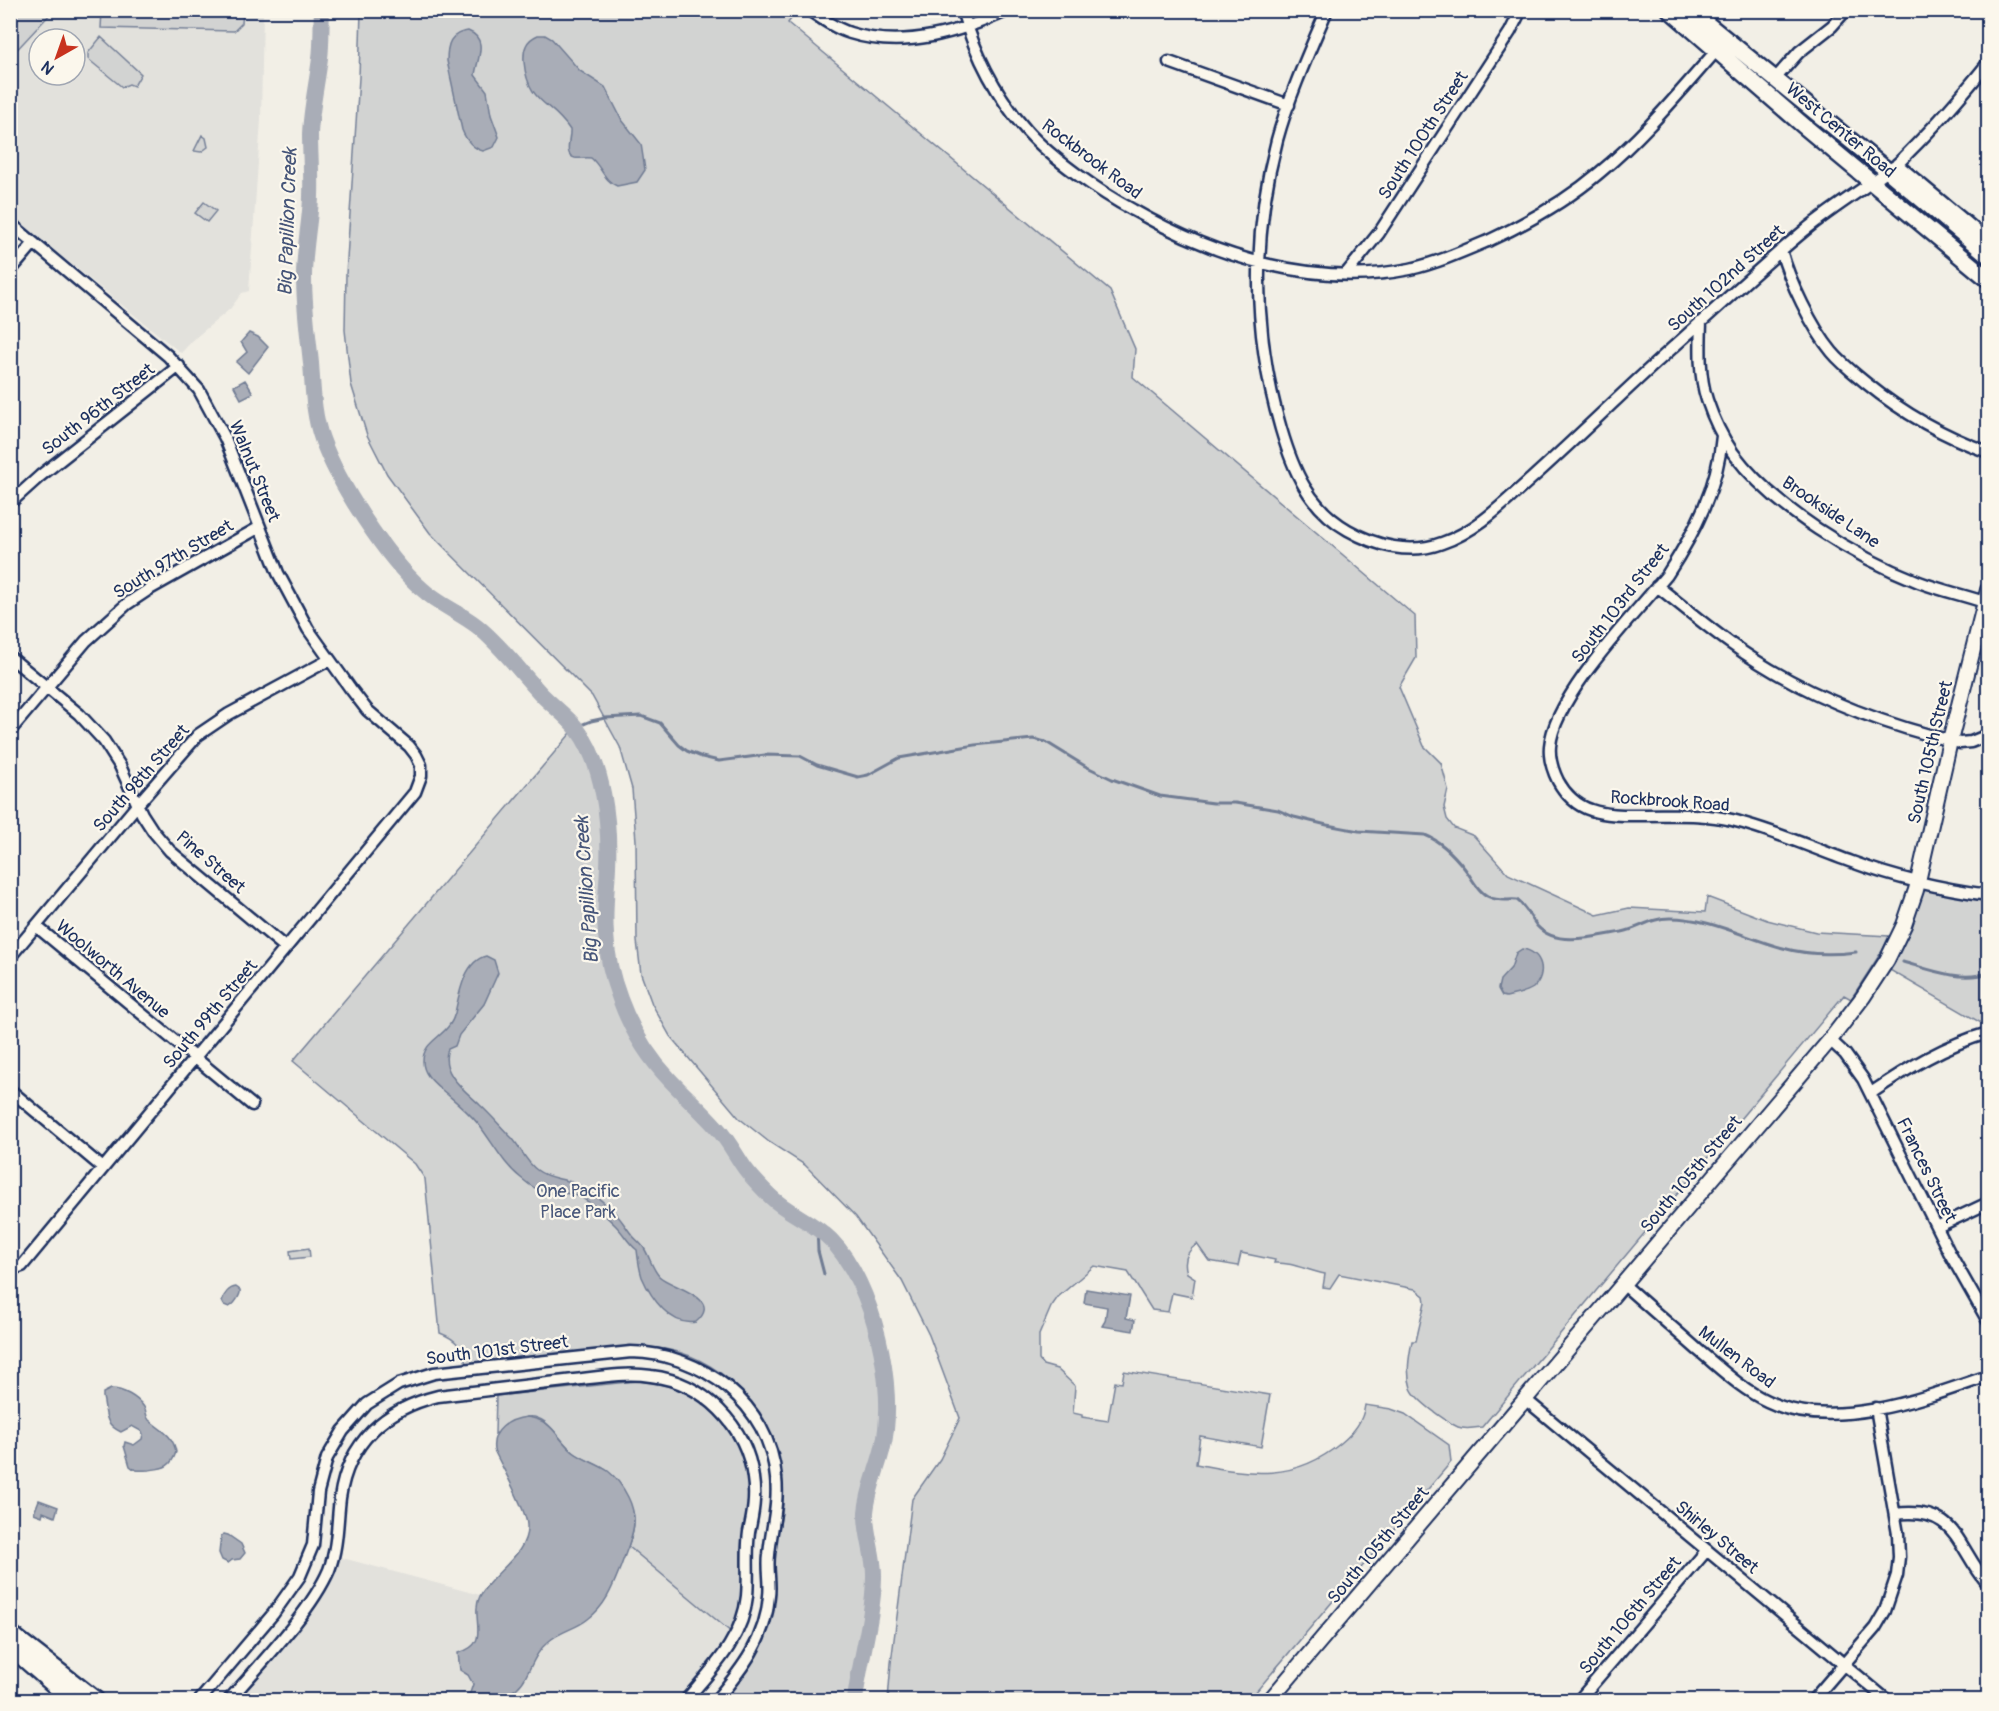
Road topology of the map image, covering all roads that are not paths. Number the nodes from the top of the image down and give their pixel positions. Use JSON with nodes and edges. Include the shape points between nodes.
{"nodes":[{"id":1,"x":809,"y":10,"type":"edge"},
{"id":2,"x":962,"y":10,"type":"edge"},
{"id":3,"x":1009,"y":10,"type":"edge"},
{"id":4,"x":1327,"y":10,"type":"edge"},
{"id":5,"x":1521,"y":10,"type":"edge"},
{"id":6,"x":1670,"y":10,"type":"edge"},
{"id":7,"x":1690,"y":10,"type":"edge"},
{"id":8,"x":1846,"y":10,"type":"edge"},
{"id":9,"x":968,"y":27,"type":"junction"},
{"id":10,"x":1717,"y":50,"type":"junction"},
{"id":11,"x":1169,"y":62,"type":"dead end"},
{"id":12,"x":1987,"y":70,"type":"edge"},
{"id":13,"x":1774,"y":80,"type":"junction"},
{"id":14,"x":1289,"y":105,"type":"junction"},
{"id":15,"x":1892,"y":168,"type":"junction"},
{"id":16,"x":1872,"y":182,"type":"junction"},
{"id":17,"x":10,"y":223,"type":"edge"},
{"id":18,"x":1989,"y":240,"type":"edge"},
{"id":19,"x":34,"y":243,"type":"junction"},
{"id":20,"x":1781,"y":250,"type":"junction"},
{"id":21,"x":1989,"y":255,"type":"edge"},
{"id":22,"x":1259,"y":262,"type":"junction"},
{"id":23,"x":10,"y":271,"type":"edge"},
{"id":24,"x":1346,"y":274,"type":"junction"},
{"id":25,"x":1989,"y":279,"type":"edge"},
{"id":26,"x":1701,"y":323,"type":"junction"},
{"id":27,"x":179,"y":366,"type":"junction"},
{"id":28,"x":1722,"y":435,"type":"junction"},
{"id":29,"x":1989,"y":452,"type":"edge"},
{"id":30,"x":10,"y":502,"type":"edge"},
{"id":31,"x":260,"y":526,"type":"junction"},
{"id":32,"x":1657,"y":586,"type":"junction"},
{"id":33,"x":1987,"y":596,"type":"edge"},
{"id":34,"x":10,"y":657,"type":"edge"},
{"id":35,"x":329,"y":660,"type":"junction"},
{"id":36,"x":47,"y":687,"type":"junction"},
{"id":37,"x":1575,"y":688,"type":"joint"},
{"id":38,"x":10,"y":731,"type":"edge"},
{"id":39,"x":1989,"y":735,"type":"edge"},
{"id":40,"x":1950,"y":741,"type":"junction"},
{"id":41,"x":421,"y":768,"type":"joint"},
{"id":42,"x":138,"y":804,"type":"junction"},
{"id":43,"x":1918,"y":881,"type":"junction"},
{"id":44,"x":1989,"y":895,"type":"edge"},
{"id":45,"x":36,"y":926,"type":"junction"},
{"id":46,"x":286,"y":948,"type":"junction"},
{"id":47,"x":10,"y":957,"type":"edge"},
{"id":48,"x":1989,"y":1033,"type":"edge"},
{"id":49,"x":1830,"y":1040,"type":"junction"},
{"id":50,"x":194,"y":1058,"type":"junction"},
{"id":51,"x":10,"y":1090,"type":"edge"},
{"id":52,"x":1871,"y":1093,"type":"junction"},
{"id":53,"x":252,"y":1106,"type":"dead end"},
{"id":54,"x":103,"y":1167,"type":"junction"},
{"id":55,"x":1989,"y":1203,"type":"edge"},
{"id":56,"x":1937,"y":1227,"type":"junction"},
{"id":57,"x":10,"y":1270,"type":"edge"},
{"id":58,"x":1623,"y":1284,"type":"junction"},
{"id":59,"x":1989,"y":1321,"type":"edge"},
{"id":60,"x":1989,"y":1376,"type":"edge"},
{"id":61,"x":1525,"y":1400,"type":"junction"},
{"id":62,"x":1876,"y":1408,"type":"junction"},
{"id":63,"x":1895,"y":1514,"type":"junction"},
{"id":64,"x":1707,"y":1550,"type":"junction"},
{"id":65,"x":1989,"y":1584,"type":"edge"},
{"id":66,"x":10,"y":1633,"type":"edge"},
{"id":67,"x":10,"y":1644,"type":"edge"},
{"id":68,"x":1844,"y":1665,"type":"junction"},
{"id":69,"x":71,"y":1701,"type":"edge"},
{"id":70,"x":96,"y":1701,"type":"edge"},
{"id":71,"x":200,"y":1701,"type":"edge"},
{"id":72,"x":229,"y":1701,"type":"edge"},
{"id":73,"x":686,"y":1701,"type":"edge"},
{"id":74,"x":716,"y":1701,"type":"edge"},
{"id":75,"x":1269,"y":1701,"type":"edge"},
{"id":76,"x":1579,"y":1701,"type":"edge"},
{"id":77,"x":1813,"y":1701,"type":"edge"},
{"id":78,"x":1887,"y":1701,"type":"edge"}],
"edges":[{"from":1,"to":9,"type":"street","via":[[842,30],[876,39],[930,37]]},
{"from":2,"to":9,"type":"street","name":"Rockbrook Road"},
{"from":3,"to":9,"type":"street"},
{"from":4,"to":14,"type":"street"},
{"from":5,"to":24,"type":"street","name":"South 100th Street","via":[[1379,233]]},
{"from":6,"to":10,"type":"main road","name":"West Center Road"},
{"from":7,"to":13,"type":"main road","name":"West Center Road"},
{"from":8,"to":13,"type":"street","via":[[1798,52]]},
{"from":9,"to":22,"type":"street","name":"Rockbrook Road","via":[[998,91],[1050,153],[1115,201],[1156,224]]},
{"from":10,"to":16,"type":"main road","name":"West Center Road"},
{"from":10,"to":24,"type":"street","name":"Rockbrook Road","via":[[1627,149],[1558,204],[1445,258],[1409,269]]},
{"from":11,"to":14,"type":"street"},
{"from":12,"to":15,"type":"street","name":"South 102nd Street"},
{"from":13,"to":15,"type":"main road","name":"West Center Road"},
{"from":14,"to":22,"type":"street","via":[[1270,172]]},
{"from":15,"to":16,"type":"street","name":"South 102nd Street"},
{"from":15,"to":18,"type":"street"},
{"from":15,"to":21,"type":"main road","name":"West Center Road"},
{"from":16,"to":20,"type":"street","name":"South 102nd Street"},
{"from":16,"to":25,"type":"main road","name":"West Center Road"},
{"from":17,"to":19,"type":"street","name":"Walnut Street"},
{"from":19,"to":23,"type":"street"},
{"from":19,"to":27,"type":"street","name":"Walnut Street"},
{"from":20,"to":26,"type":"street","name":"South 102nd Street"},
{"from":20,"to":29,"type":"street","via":[[1813,322],[1839,359],[1908,414]]},
{"from":22,"to":24,"type":"street","name":"Rockbrook Road"},
{"from":22,"to":26,"type":"street","name":"South 102nd Street","via":[[1262,339],[1272,399],[1296,472],[1320,509],[1344,528],[1389,546],[1413,549],[1443,543],[1485,519]]},
{"from":26,"to":28,"type":"street","name":"Brookside Lane","via":[[1704,389]]},
{"from":27,"to":30,"type":"street","name":"South 96th Street"},
{"from":27,"to":31,"type":"street","name":"Walnut Street","via":[[217,421]]},
{"from":28,"to":32,"type":"street","name":"South 103rd Street","via":[[1710,494],[1698,522]]},
{"from":28,"to":33,"type":"street","name":"Brookside Lane","via":[[1748,470],[1773,494],[1839,542],[1921,582]]},
{"from":31,"to":35,"type":"street","name":"Walnut Street","via":[[291,601]]},
{"from":31,"to":36,"type":"street","name":"South 97th Street","via":[[127,604],[86,640]]},
{"from":32,"to":37,"type":"street","name":"South 103rd Street"},
{"from":32,"to":40,"type":"street","via":[[1731,644],[1791,680],[1845,706]]},
{"from":33,"to":40,"type":"street","name":"South 105th Street"},
{"from":34,"to":36,"type":"street","name":"Pine Street"},
{"from":35,"to":41,"type":"street","name":"Walnut Street","via":[[368,710],[409,746]]},
{"from":35,"to":42,"type":"street","name":"South 98th Street","via":[[207,729]]},
{"from":36,"to":38,"type":"street","name":"South 97th Street"},
{"from":36,"to":42,"type":"street","name":"Pine Street","via":[[104,741]]},
{"from":37,"to":43,"type":"street","name":"Rockbrook Road","via":[[1556,723],[1550,747],[1557,778],[1580,805],[1611,814],[1732,820],[1862,866]]},
{"from":39,"to":40,"type":"street","via":[[1971,742]]},
{"from":40,"to":43,"type":"street","name":"South 105th Street"},
{"from":41,"to":46,"type":"street","name":"South 99th Street","via":[[415,792]]},
{"from":42,"to":45,"type":"street","name":"South 98th Street"},
{"from":42,"to":46,"type":"street","name":"Pine Street","via":[[170,851]]},
{"from":43,"to":44,"type":"street","name":"Rockbrook Road"},
{"from":43,"to":49,"type":"street","name":"South 105th Street","via":[[1904,925],[1887,960]]},
{"from":45,"to":47,"type":"street","name":"South 98th Street"},
{"from":45,"to":50,"type":"street","name":"Woolworth Avenue"},
{"from":46,"to":50,"type":"street","name":"South 99th Street"},
{"from":48,"to":52,"type":"street","via":[[1942,1050]]},
{"from":49,"to":52,"type":"street","name":"Frances Street","via":[[1855,1066]]},
{"from":49,"to":58,"type":"street","name":"South 105th Street"},
{"from":50,"to":53,"type":"street","name":"Woolworth Avenue"},
{"from":50,"to":54,"type":"street","name":"South 99th Street"},
{"from":51,"to":54,"type":"street"},
{"from":52,"to":56,"type":"street","name":"Frances Street"},
{"from":54,"to":57,"type":"street","name":"South 99th Street","via":[[22,1266]]},
{"from":55,"to":56,"type":"street"},
{"from":56,"to":59,"type":"street","name":"Frances Street"},
{"from":58,"to":61,"type":"street","name":"South 105th Street"},
{"from":58,"to":62,"type":"street","name":"Mullen Road","via":[[1729,1376],[1767,1401],[1790,1410],[1818,1414]]},
{"from":60,"to":62,"type":"street","name":"Mullen Road"},
{"from":61,"to":64,"type":"street","name":"Shirley Street"},
{"from":61,"to":75,"type":"street","name":"South 105th Street"},
{"from":62,"to":63,"type":"street"},
{"from":63,"to":65,"type":"street","via":[[1923,1513],[1946,1524]]},
{"from":63,"to":68,"type":"street","via":[[1897,1575],[1885,1611]]},
{"from":64,"to":68,"type":"street","name":"Shirley Street"},
{"from":64,"to":76,"type":"street","name":"South 106th Street"},
{"from":66,"to":70,"type":"main road"},
{"from":67,"to":69,"type":"main road"},
{"from":68,"to":77,"type":"street"},
{"from":68,"to":78,"type":"street","name":"Shirley Street"},
{"from":71,"to":74,"type":"street","name":"South 101st Street","via":[[300,1576],[313,1545],[319,1484],[332,1447],[354,1416],[382,1393],[434,1373],[631,1352],[659,1353],[682,1360],[727,1386],[747,1407],[764,1435],[774,1463],[777,1502],[769,1556],[770,1596],[763,1629],[747,1662]]},
{"from":72,"to":73,"type":"street","via":[[298,1618],[329,1570],[340,1496],[349,1466],[371,1432],[408,1405],[438,1396],[632,1374],[669,1379],[713,1404],[741,1439],[752,1468],[754,1501],[742,1620],[722,1658]]}]}
